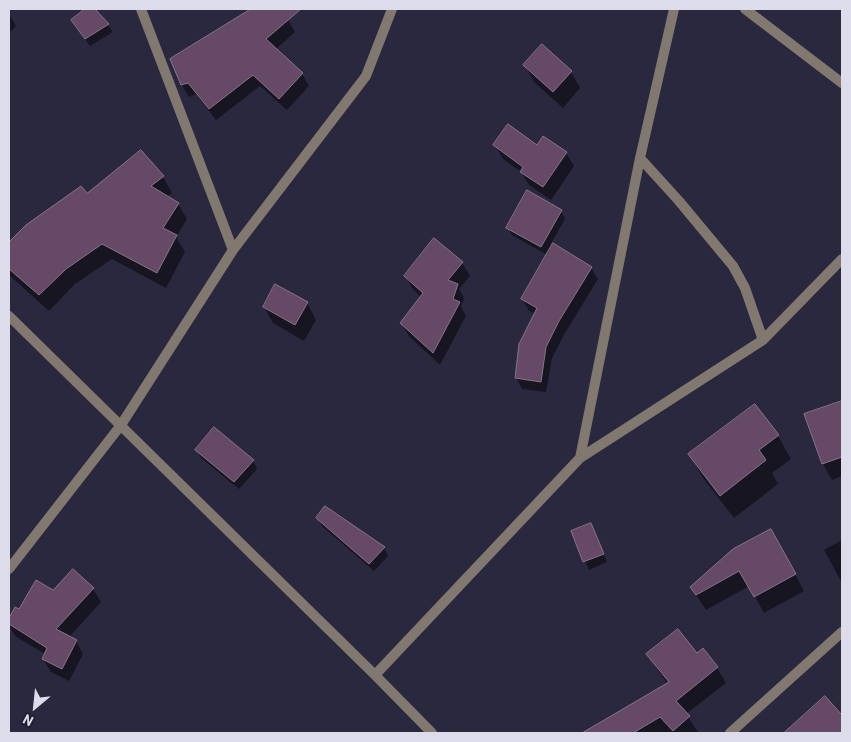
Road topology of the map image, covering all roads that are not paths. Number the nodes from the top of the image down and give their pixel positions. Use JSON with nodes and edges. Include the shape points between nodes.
{"nodes":[{"id":1,"x":142,"y":9,"type":"edge"},
{"id":2,"x":392,"y":9,"type":"edge"},
{"id":3,"x":674,"y":9,"type":"edge"},
{"id":4,"x":746,"y":9,"type":"edge"},
{"id":5,"x":842,"y":83,"type":"edge"},
{"id":6,"x":640,"y":158,"type":"junction"},
{"id":7,"x":233,"y":250,"type":"junction"},
{"id":8,"x":842,"y":259,"type":"edge"},
{"id":9,"x":9,"y":316,"type":"edge"},
{"id":10,"x":763,"y":340,"type":"junction"},
{"id":11,"x":121,"y":425,"type":"junction"},
{"id":12,"x":580,"y":458,"type":"junction"},
{"id":13,"x":9,"y":569,"type":"edge"},
{"id":14,"x":840,"y":635,"type":"edge"},
{"id":15,"x":842,"y":647,"type":"edge"},
{"id":16,"x":375,"y":675,"type":"junction"},
{"id":17,"x":432,"y":733,"type":"edge"},
{"id":18,"x":730,"y":733,"type":"edge"}],
"edges":[{"from":1,"to":7,"type":"street"},
{"from":2,"to":7,"type":"street","via":[[366,76]]},
{"from":3,"to":6,"type":"street"},
{"from":4,"to":5,"type":"street"},
{"from":6,"to":10,"type":"street","via":[[733,266],[745,288]]},
{"from":6,"to":12,"type":"street"},
{"from":7,"to":11,"type":"street"},
{"from":8,"to":10,"type":"street"},
{"from":9,"to":11,"type":"street"},
{"from":10,"to":12,"type":"street"},
{"from":11,"to":13,"type":"street"},
{"from":11,"to":16,"type":"street"},
{"from":12,"to":16,"type":"street"},
{"from":14,"to":15,"type":"street"},
{"from":14,"to":18,"type":"street"},
{"from":16,"to":17,"type":"street"}]}
